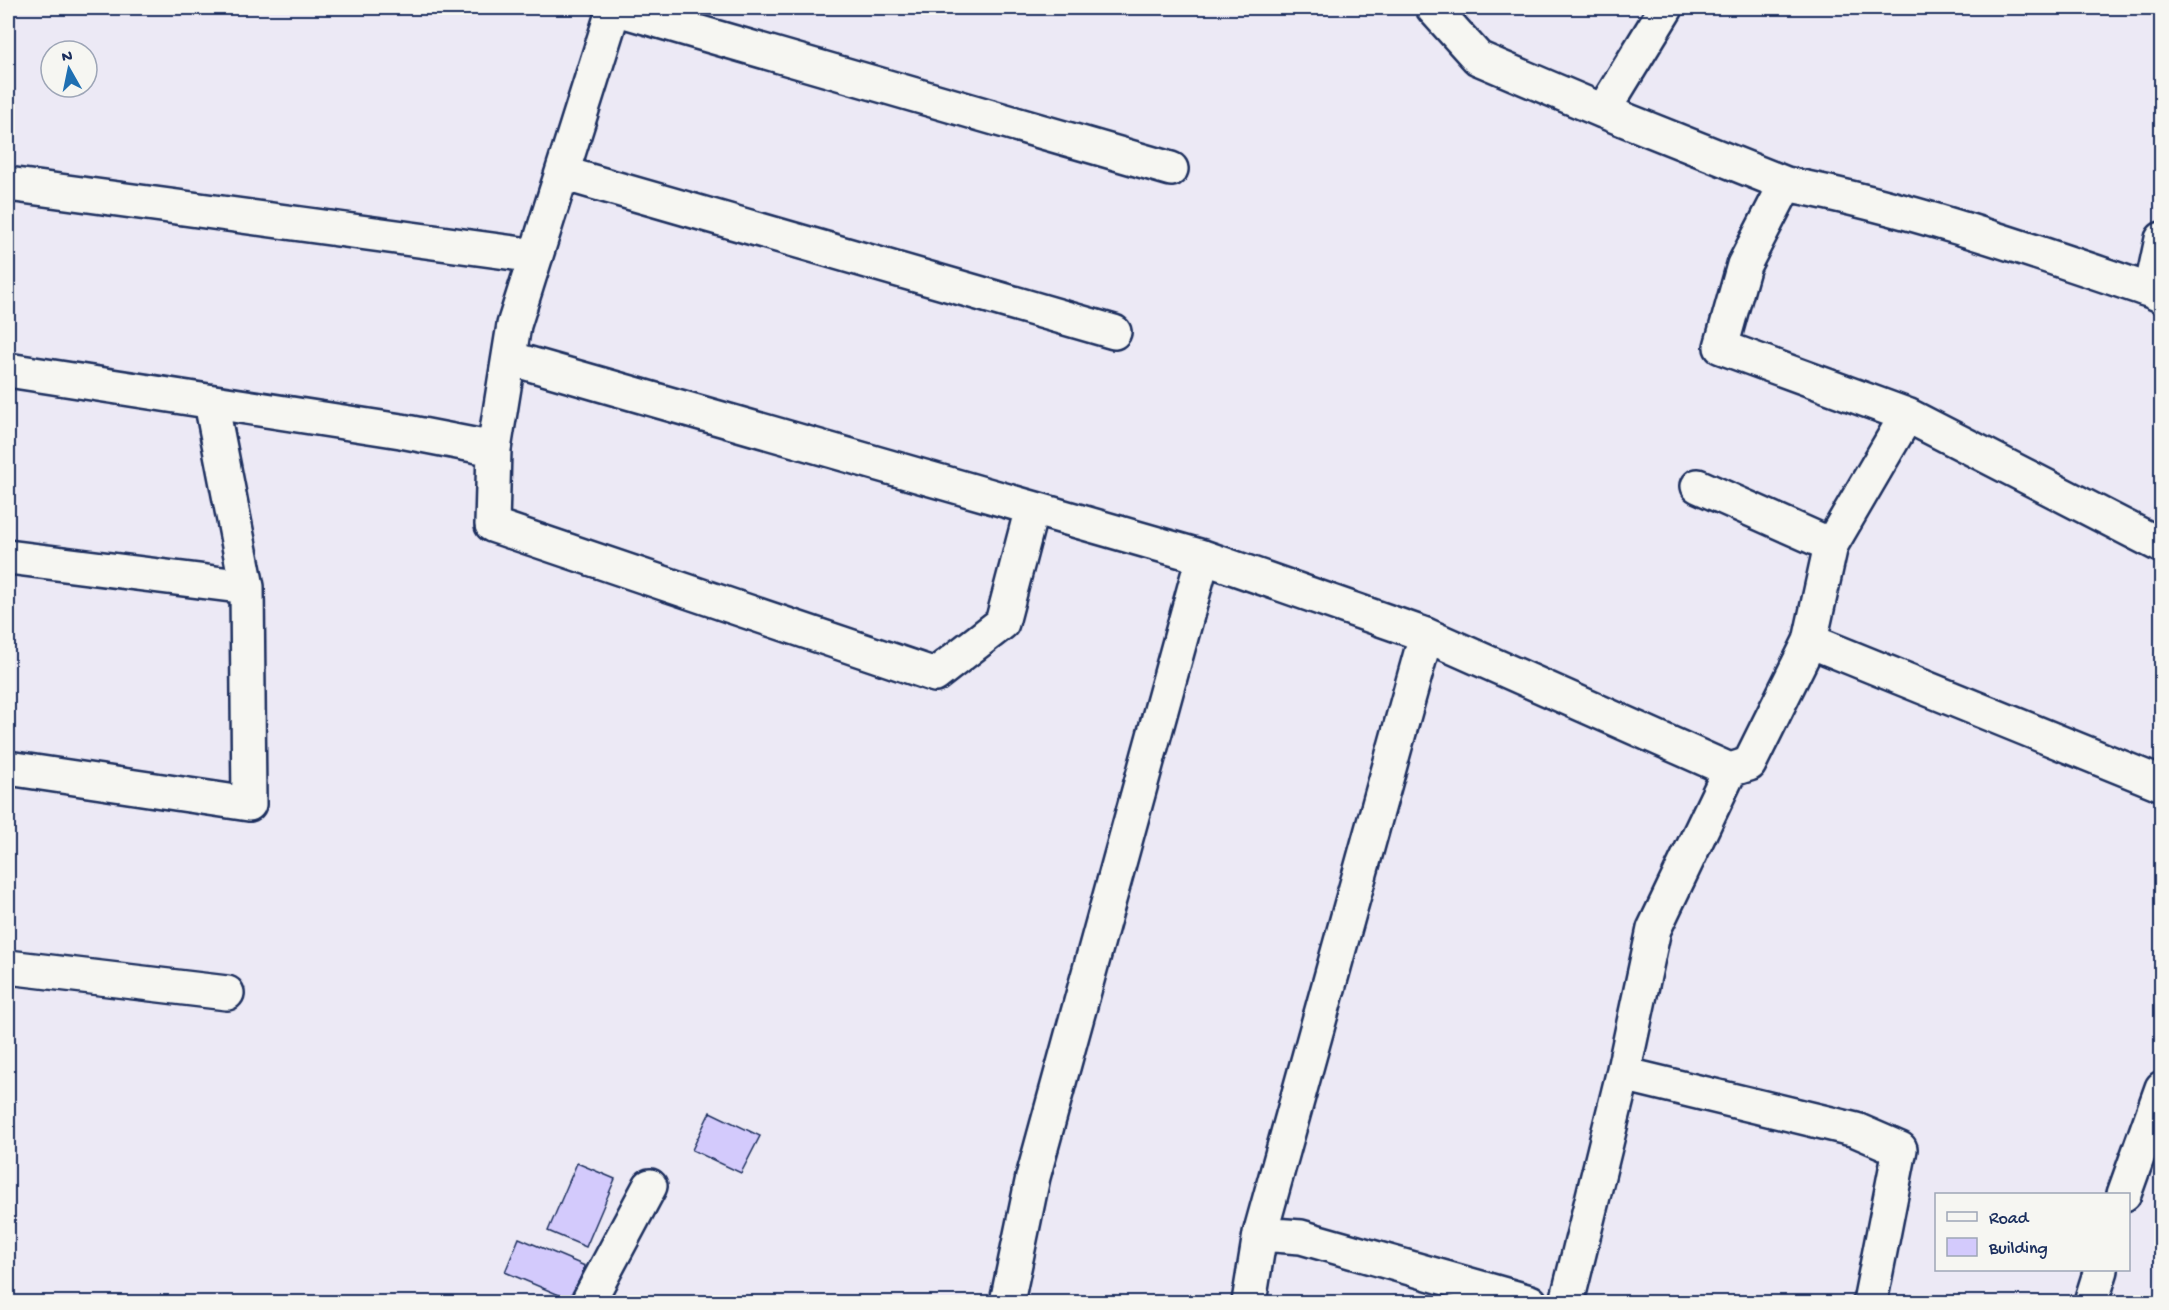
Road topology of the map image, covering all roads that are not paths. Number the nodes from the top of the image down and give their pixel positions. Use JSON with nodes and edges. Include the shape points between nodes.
{"nodes":[{"id":1,"x":614,"y":8,"type":"edge"},
{"id":2,"x":1433,"y":8,"type":"edge"},
{"id":3,"x":1666,"y":8,"type":"edge"},
{"id":4,"x":1603,"y":111,"type":"junction"},
{"id":5,"x":1171,"y":169,"type":"dead end"},
{"id":6,"x":562,"y":173,"type":"junction"},
{"id":7,"x":1786,"y":184,"type":"junction"},
{"id":8,"x":8,"y":187,"type":"edge"},
{"id":9,"x":2162,"y":239,"type":"edge"},
{"id":10,"x":536,"y":256,"type":"junction"},
{"id":11,"x":2156,"y":293,"type":"edge"},
{"id":12,"x":1114,"y":332,"type":"dead end"},
{"id":13,"x":509,"y":358,"type":"junction"},
{"id":14,"x":8,"y":370,"type":"edge"},
{"id":15,"x":211,"y":402,"type":"junction"},
{"id":16,"x":1907,"y":415,"type":"junction"},
{"id":17,"x":494,"y":449,"type":"junction"},
{"id":18,"x":1698,"y":486,"type":"dead end"},
{"id":19,"x":1032,"y":508,"type":"junction"},
{"id":20,"x":1831,"y":545,"type":"junction"},
{"id":21,"x":2162,"y":546,"type":"edge"},
{"id":22,"x":8,"y":557,"type":"edge"},
{"id":23,"x":1203,"y":557,"type":"junction"},
{"id":24,"x":247,"y":586,"type":"junction"},
{"id":25,"x":1426,"y":635,"type":"junction"},
{"id":26,"x":1810,"y":641,"type":"junction"},
{"id":27,"x":8,"y":768,"type":"edge"},
{"id":28,"x":1730,"y":770,"type":"junction"},
{"id":29,"x":2162,"y":784,"type":"edge"},
{"id":30,"x":8,"y":968,"type":"edge"},
{"id":31,"x":227,"y":993,"type":"dead end"},
{"id":32,"x":1623,"y":1074,"type":"junction"},
{"id":33,"x":2162,"y":1088,"type":"edge"},
{"id":34,"x":650,"y":1186,"type":"dead end"},
{"id":35,"x":2124,"y":1193,"type":"edge"},
{"id":36,"x":1260,"y":1234,"type":"junction"},
{"id":37,"x":2100,"y":1271,"type":"edge"},
{"id":38,"x":588,"y":1302,"type":"edge"},
{"id":39,"x":1007,"y":1302,"type":"edge"},
{"id":40,"x":1249,"y":1302,"type":"edge"},
{"id":41,"x":1530,"y":1302,"type":"edge"},
{"id":42,"x":1567,"y":1302,"type":"edge"},
{"id":43,"x":1870,"y":1302,"type":"edge"},
{"id":44,"x":2091,"y":1302,"type":"edge"}],
"edges":[{"from":1,"to":5,"type":"street"},
{"from":1,"to":6,"type":"street"},
{"from":2,"to":4,"type":"street","via":[[1478,58]]},
{"from":3,"to":4,"type":"street"},
{"from":4,"to":7,"type":"street"},
{"from":6,"to":10,"type":"street"},
{"from":6,"to":12,"type":"street"},
{"from":7,"to":11,"type":"street","via":[[1983,234]]},
{"from":7,"to":16,"type":"street","via":[[1744,265],[1721,347]]},
{"from":8,"to":10,"type":"street"},
{"from":9,"to":11,"type":"street"},
{"from":10,"to":13,"type":"street","via":[[514,325]]},
{"from":13,"to":17,"type":"street"},
{"from":13,"to":19,"type":"street"},
{"from":14,"to":15,"type":"street"},
{"from":15,"to":17,"type":"street"},
{"from":15,"to":24,"type":"street"},
{"from":16,"to":20,"type":"street"},
{"from":16,"to":21,"type":"street"},
{"from":17,"to":19,"type":"street","via":[[492,525],[934,675],[1002,623]]},
{"from":18,"to":20,"type":"street"},
{"from":19,"to":23,"type":"street"},
{"from":20,"to":26,"type":"street"},
{"from":22,"to":24,"type":"street"},
{"from":23,"to":25,"type":"street"},
{"from":23,"to":39,"type":"street","via":[[1033,1176]]},
{"from":24,"to":27,"type":"street","via":[[249,804]]},
{"from":25,"to":28,"type":"street"},
{"from":25,"to":36,"type":"street"},
{"from":26,"to":28,"type":"street","via":[[1749,764]]},
{"from":26,"to":29,"type":"street"},
{"from":28,"to":32,"type":"street","via":[[1654,929]]},
{"from":30,"to":31,"type":"street"},
{"from":32,"to":42,"type":"street"},
{"from":32,"to":43,"type":"street","via":[[1856,1130],[1900,1149]]},
{"from":33,"to":35,"type":"street"},
{"from":34,"to":38,"type":"street"},
{"from":36,"to":40,"type":"street"},
{"from":36,"to":41,"type":"street","via":[[1301,1237]]},
{"from":37,"to":44,"type":"street"}]}
